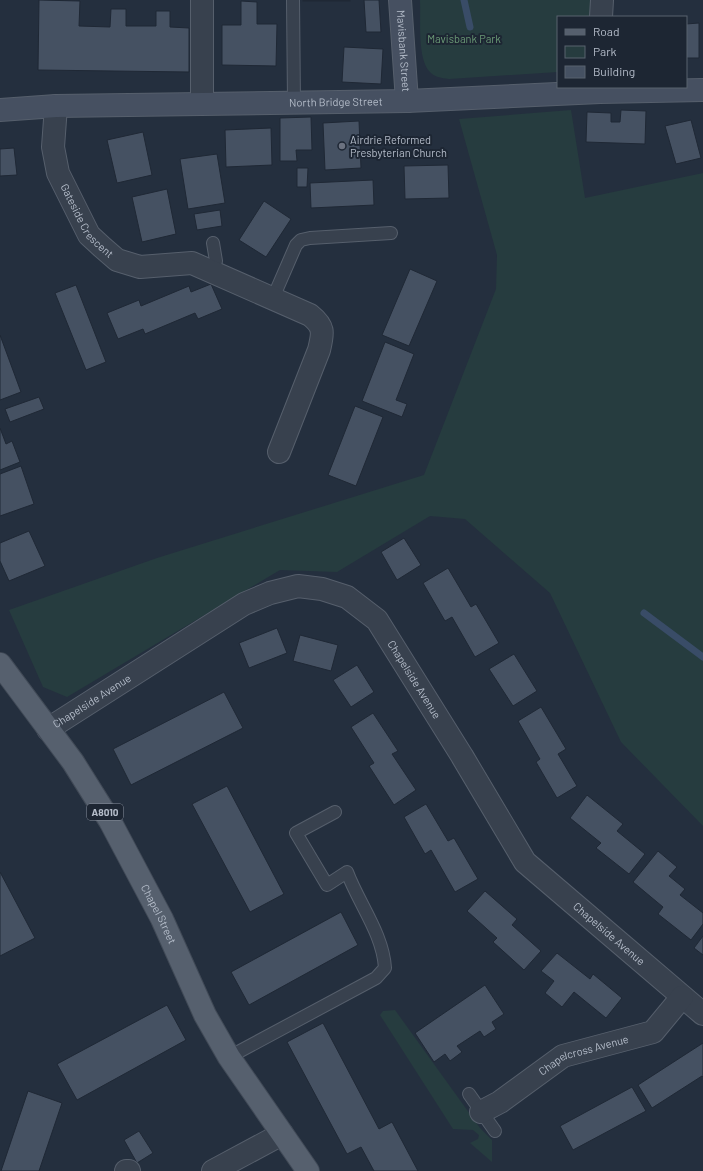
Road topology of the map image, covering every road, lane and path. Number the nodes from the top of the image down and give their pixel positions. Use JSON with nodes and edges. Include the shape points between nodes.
{"nodes":[{"id":1,"x":202,"y":0,"type":"edge"},
{"id":2,"x":293,"y":0,"type":"edge"},
{"id":3,"x":400,"y":0,"type":"edge"},
{"id":4,"x":602,"y":0,"type":"edge"},
{"id":5,"x":601,"y":16,"type":"edge"},
{"id":6,"x":600,"y":89,"type":"edge"},
{"id":7,"x":703,"y":90,"type":"edge"},
{"id":8,"x":407,"y":101,"type":"junction"},
{"id":9,"x":294,"y":102,"type":"junction"},
{"id":10,"x":202,"y":103,"type":"junction"},
{"id":11,"x":56,"y":106,"type":"junction"},
{"id":12,"x":0,"y":110,"type":"edge"},
{"id":13,"x":391,"y":233,"type":"dead end"},
{"id":14,"x":214,"y":243,"type":"dead end"},
{"id":15,"x":212,"y":272,"type":"junction"},
{"id":16,"x":273,"y":298,"type":"junction"},
{"id":17,"x":279,"y":452,"type":"dead end"},
{"id":18,"x":0,"y":664,"type":"edge"},
{"id":19,"x":48,"y":729,"type":"junction"},
{"id":20,"x":335,"y":812,"type":"dead end"},
{"id":21,"x":682,"y":997,"type":"junction"},
{"id":22,"x":703,"y":1014,"type":"edge"},
{"id":23,"x":229,"y":1057,"type":"junction"},
{"id":24,"x":469,"y":1094,"type":"dead end"},
{"id":25,"x":482,"y":1112,"type":"junction"},
{"id":26,"x":495,"y":1131,"type":"dead end"},
{"id":27,"x":282,"y":1134,"type":"junction"},
{"id":28,"x":212,"y":1171,"type":"edge"},
{"id":29,"x":308,"y":1171,"type":"edge"}],
"edges":[{"from":1,"to":10,"type":"street"},
{"from":2,"to":9,"type":"lane"},
{"from":3,"to":8,"type":"main road","name":"Mavisbank Street"},
{"from":4,"to":5,"type":"street"},
{"from":6,"to":7,"type":"main road","name":"North Bridge Street"},
{"from":6,"to":8,"type":"main road","name":"North Bridge Street"},
{"from":8,"to":9,"type":"main road","name":"North Bridge Street"},
{"from":9,"to":10,"type":"main road","name":"North Bridge Street"},
{"from":10,"to":11,"type":"main road","name":"North Bridge Street"},
{"from":11,"to":12,"type":"main road","name":"North Bridge Street"},
{"from":11,"to":15,"type":"street","name":"Gateside Crescent","via":[[53,147],[58,173],[89,235],[117,260],[140,267],[192,263]]},
{"from":13,"to":16,"type":"lane","via":[[301,240],[296,245]]},
{"from":14,"to":15,"type":"lane","via":[[216,261]]},
{"from":15,"to":16,"type":"street","name":"Gateside Crescent"},
{"from":16,"to":17,"type":"street","name":"Gateside Crescent","via":[[320,322],[322,334],[319,350]]},
{"from":18,"to":19,"type":"main road","name":"Chapel Street","number":"A8010"},
{"from":19,"to":21,"type":"street","name":"Chapelside Avenue","via":[[244,604],[270,593],[298,586],[322,589],[347,598],[377,620],[462,756],[524,862]]},
{"from":19,"to":23,"type":"main road","name":"Chapel Street","number":"A8010","via":[[73,762],[110,821],[162,918],[205,1015]]},
{"from":20,"to":23,"type":"lane","via":[[296,833],[327,885],[347,872],[381,943],[385,955],[385,968],[376,978]]},
{"from":21,"to":22,"type":"street","name":"Chapelside Avenue"},
{"from":21,"to":25,"type":"street","name":"Chapelcross Avenue","via":[[653,1032],[563,1056],[500,1102]]},
{"from":23,"to":27,"type":"main road","name":"Chapel Street","number":"A8010"},
{"from":24,"to":25,"type":"lane"},
{"from":25,"to":26,"type":"lane"},
{"from":27,"to":28,"type":"street"},
{"from":27,"to":29,"type":"main road","name":"Chapel Street","number":"A8010"}]}
